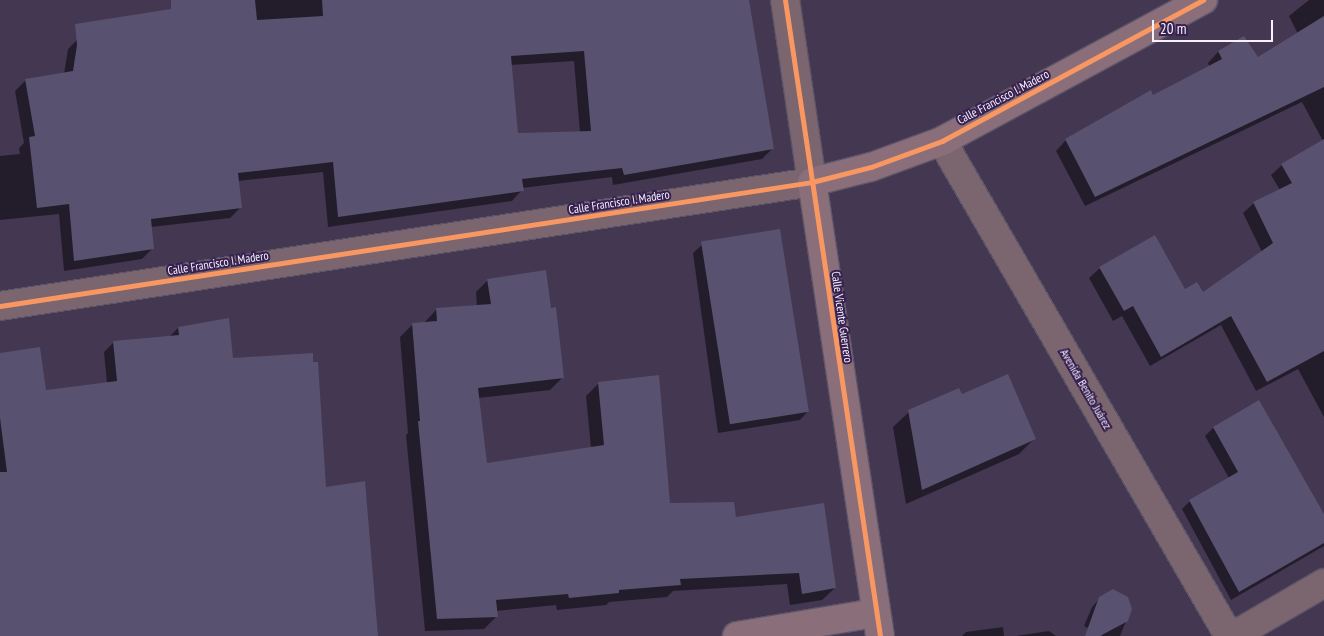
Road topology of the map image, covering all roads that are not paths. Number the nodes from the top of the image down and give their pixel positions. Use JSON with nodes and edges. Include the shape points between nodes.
{"nodes":[{"id":1,"x":785,"y":0,"type":"edge"},
{"id":2,"x":1203,"y":0,"type":"edge"},
{"id":3,"x":942,"y":141,"type":"junction"},
{"id":4,"x":812,"y":182,"type":"junction"},
{"id":5,"x":0,"y":306,"type":"edge"},
{"id":6,"x":1324,"y":583,"type":"edge"},
{"id":7,"x":877,"y":624,"type":"edge"},
{"id":8,"x":737,"y":636,"type":"edge"},
{"id":9,"x":1231,"y":636,"type":"edge"}],
"edges":[{"from":1,"to":4,"type":"street","name":"Calle Vicente Guerrero"},
{"from":2,"to":3,"type":"street","name":"Calle Francisco I. Madero"},
{"from":3,"to":4,"type":"street","name":"Calle Francisco I. Madero","via":[[871,167]]},
{"from":3,"to":9,"type":"street","name":"Avenida Benito Juárez"},
{"from":4,"to":5,"type":"street","name":"Calle Francisco I. Madero"},
{"from":4,"to":7,"type":"street","name":"Calle Vicente Guerrero"},
{"from":6,"to":9,"type":"street"},
{"from":7,"to":8,"type":"street"}]}
